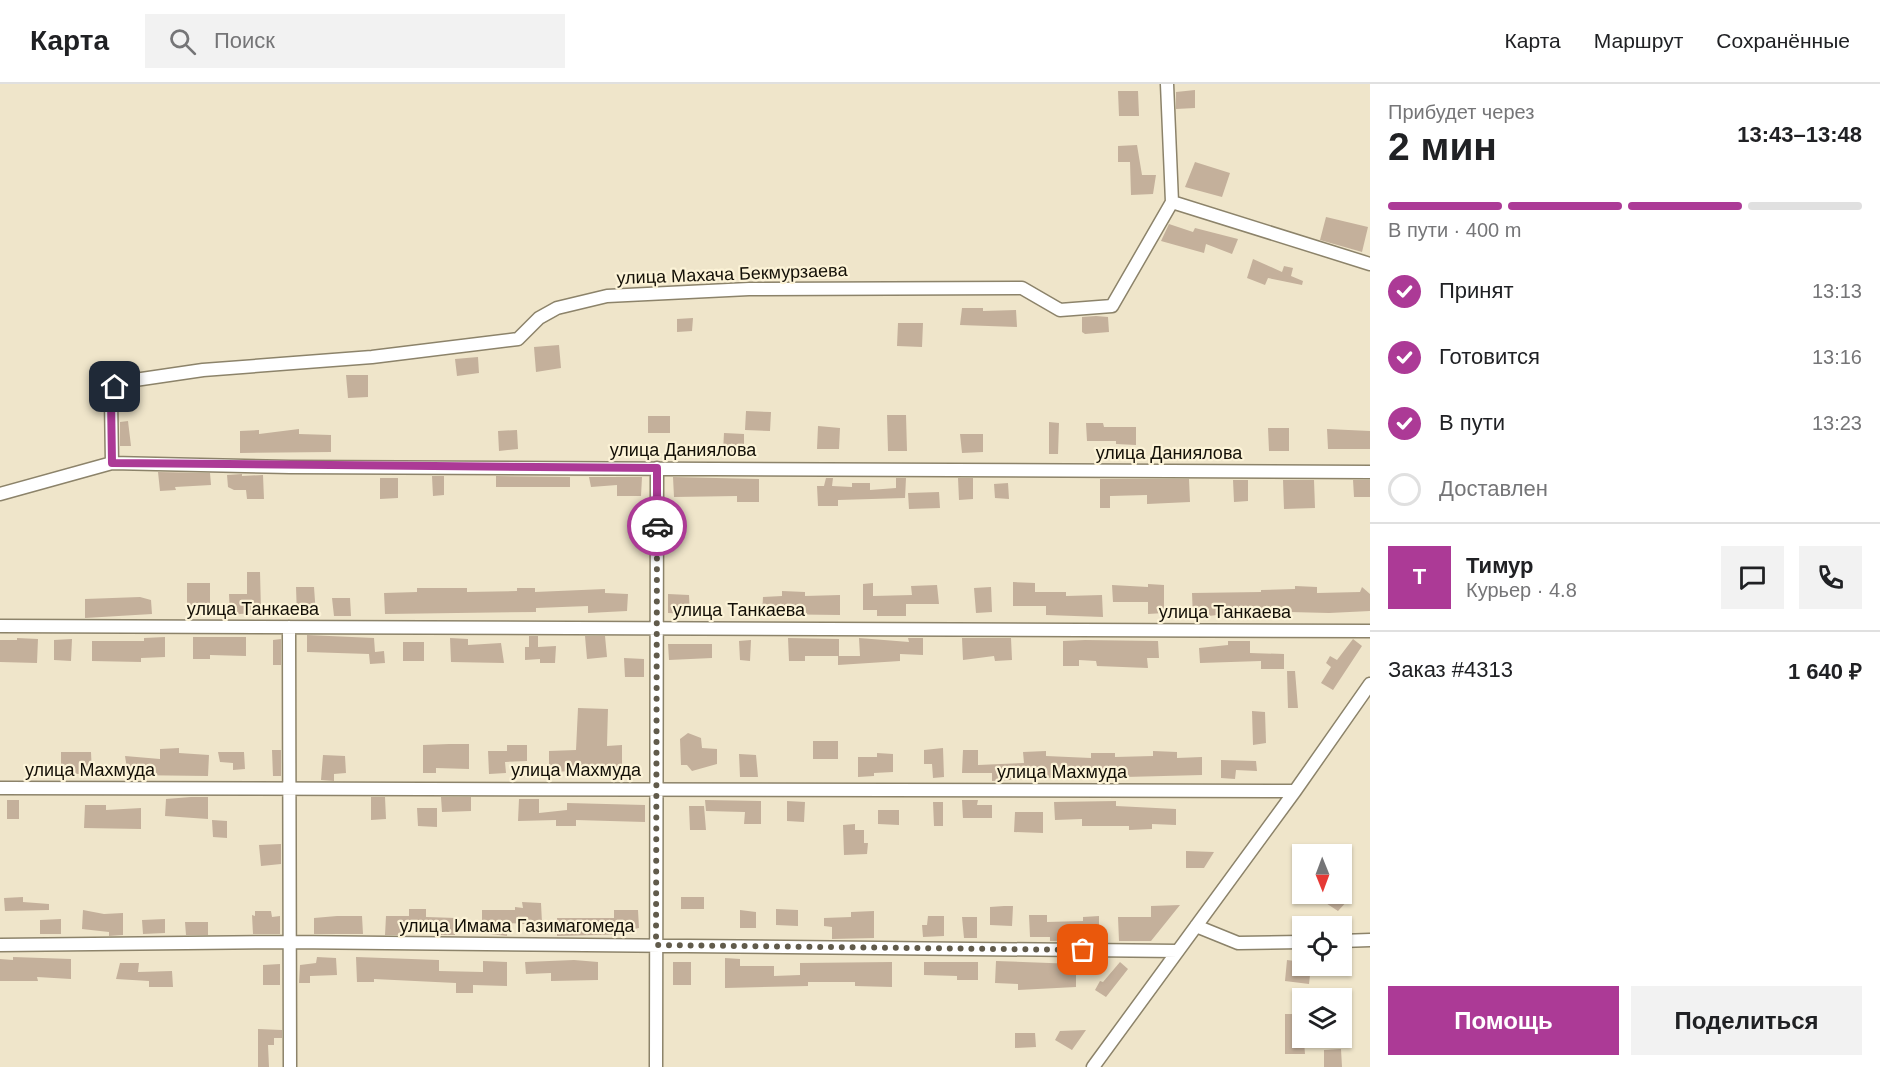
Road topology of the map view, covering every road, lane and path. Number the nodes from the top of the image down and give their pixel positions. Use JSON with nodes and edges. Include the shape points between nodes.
{"nodes":[{"id":1,"x":1167,"y":84,"type":"edge"},
{"id":2,"x":1172,"y":202,"type":"junction"},
{"id":3,"x":1370,"y":264,"type":"edge"},
{"id":4,"x":112,"y":463,"type":"junction"},
{"id":5,"x":657,"y":468,"type":"junction"},
{"id":6,"x":1370,"y":472,"type":"edge"},
{"id":7,"x":0,"y":494,"type":"edge"},
{"id":8,"x":0,"y":626,"type":"edge"},
{"id":9,"x":289,"y":627,"type":"junction"},
{"id":10,"x":657,"y":628,"type":"junction"},
{"id":11,"x":1370,"y":631,"type":"edge"},
{"id":12,"x":1370,"y":684,"type":"edge"},
{"id":13,"x":289,"y":787,"type":"junction"},
{"id":14,"x":0,"y":788,"type":"edge"},
{"id":15,"x":656,"y":788,"type":"junction"},
{"id":16,"x":1295,"y":791,"type":"junction"},
{"id":17,"x":1196,"y":926,"type":"junction"},
{"id":18,"x":1370,"y":940,"type":"edge"},
{"id":19,"x":1352,"y":941,"type":"edge"},
{"id":20,"x":289,"y":942,"type":"junction"},
{"id":21,"x":1292,"y":942,"type":"edge"},
{"id":22,"x":0,"y":945,"type":"edge"},
{"id":23,"x":656,"y":945,"type":"junction"},
{"id":24,"x":1178,"y":951,"type":"junction"},
{"id":25,"x":290,"y":1067,"type":"edge"},
{"id":26,"x":656,"y":1067,"type":"edge"},
{"id":27,"x":1093,"y":1067,"type":"edge"}],
"edges":[{"from":1,"to":2,"type":"street"},
{"from":2,"to":3,"type":"street"},
{"from":2,"to":4,"type":"street","name":"улица Махача Бекмурзаева","via":[[1112,306],[1060,310],[1022,288],[749,289],[607,296],[557,308],[539,318],[519,339],[128,381],[115,387],[111,399]]},
{"from":4,"to":5,"type":"street","name":"улица Даниялова"},
{"from":4,"to":7,"type":"street","name":"улица Даниялова"},
{"from":5,"to":6,"type":"street","name":"улица Даниялова"},
{"from":5,"to":10,"type":"street"},
{"from":8,"to":9,"type":"street","name":"улица Танкаева"},
{"from":9,"to":10,"type":"street","name":"улица Танкаева"},
{"from":9,"to":13,"type":"street"},
{"from":10,"to":11,"type":"street","name":"улица Танкаева"},
{"from":10,"to":15,"type":"street"},
{"from":12,"to":16,"type":"street"},
{"from":13,"to":14,"type":"street","name":"улица Махмуда"},
{"from":13,"to":15,"type":"street","name":"улица Махмуда"},
{"from":13,"to":20,"type":"street"},
{"from":15,"to":16,"type":"street","name":"улица Махмуда"},
{"from":15,"to":23,"type":"street"},
{"from":16,"to":17,"type":"street"},
{"from":17,"to":21,"type":"street","via":[[1238,942]]},
{"from":17,"to":24,"type":"street"},
{"from":18,"to":19,"type":"street"},
{"from":20,"to":22,"type":"street","name":"улица Имама Газимагомеда"},
{"from":20,"to":23,"type":"street","name":"улица Имама Газимагомеда"},
{"from":20,"to":25,"type":"street"},
{"from":23,"to":24,"type":"street","name":"улица Имама Газимагомеда"},
{"from":23,"to":26,"type":"street"},
{"from":24,"to":27,"type":"street"}]}
